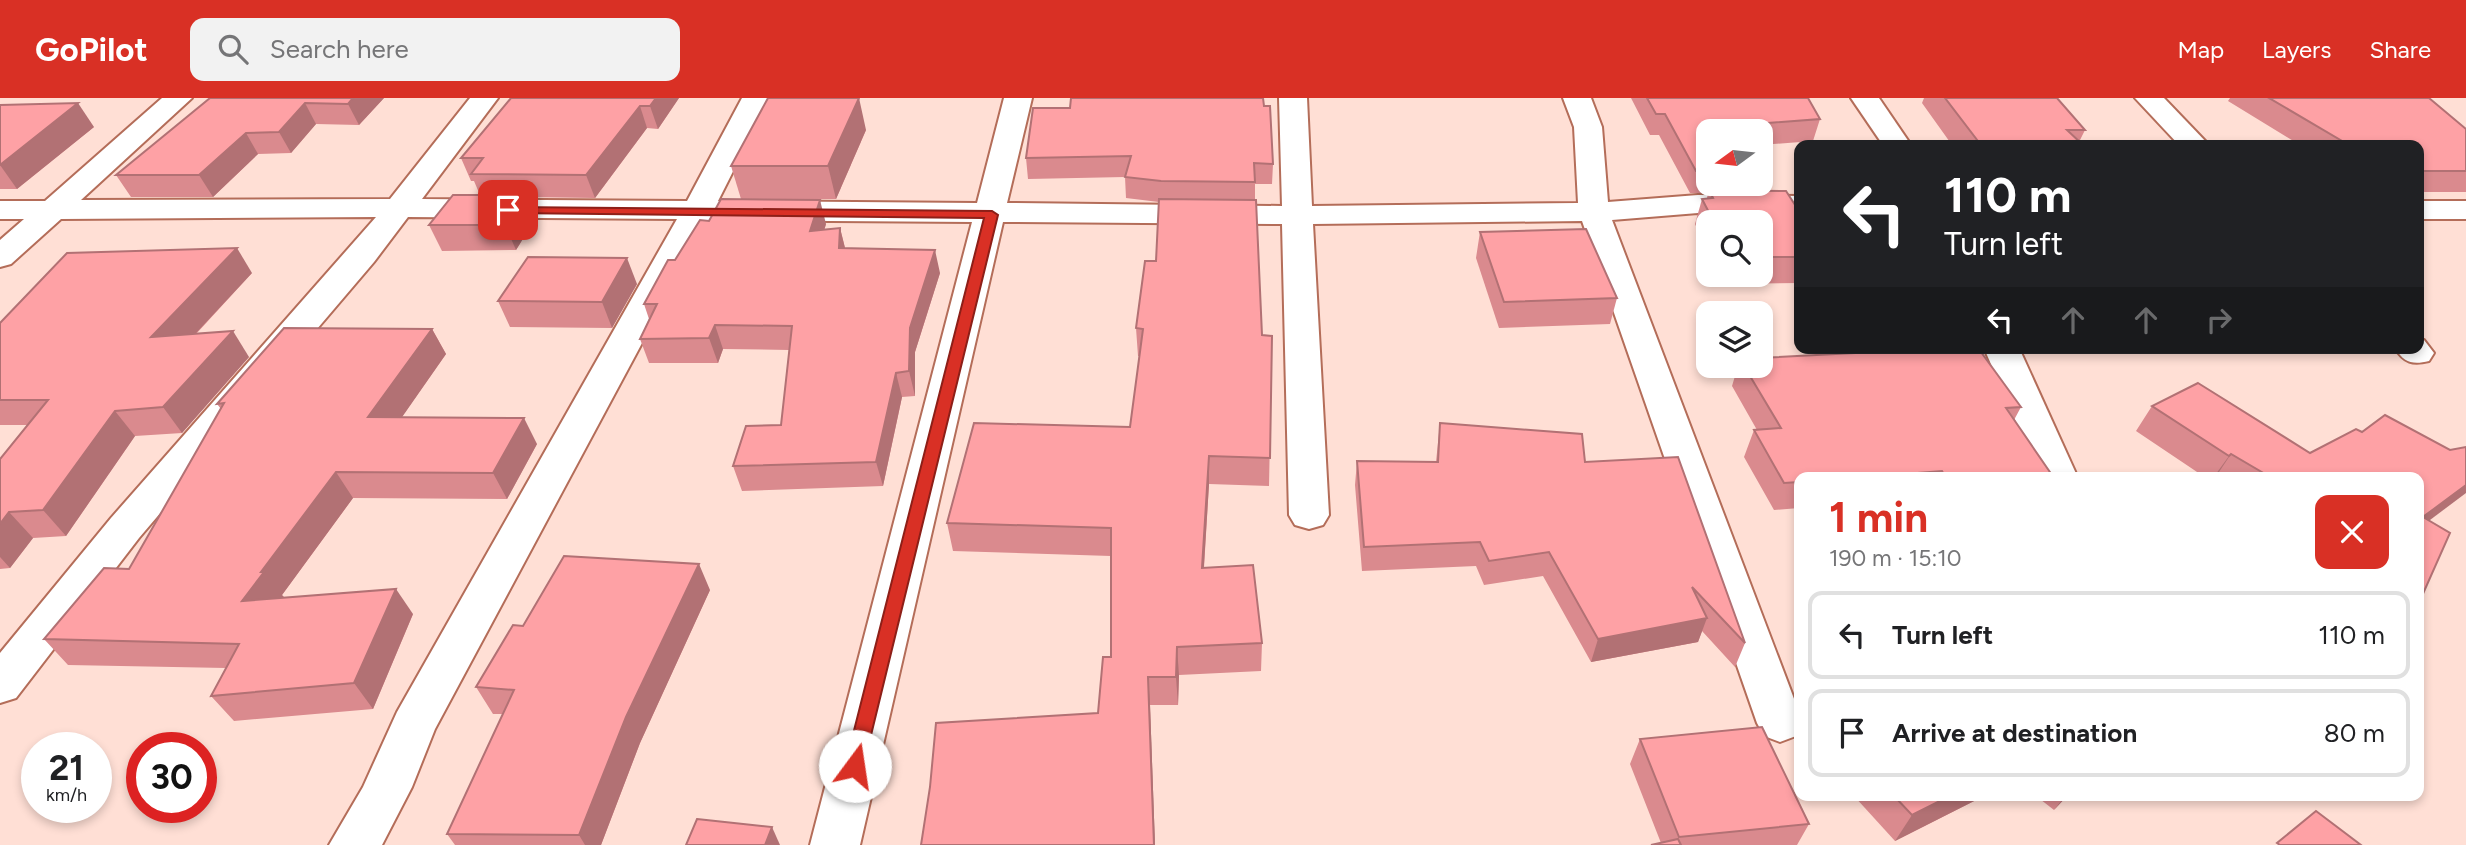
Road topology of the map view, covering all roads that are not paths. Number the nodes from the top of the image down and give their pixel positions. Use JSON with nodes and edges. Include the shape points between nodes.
{"nodes":[{"id":1,"x":178,"y":98,"type":"edge"},
{"id":2,"x":484,"y":98,"type":"edge"},
{"id":3,"x":756,"y":98,"type":"edge"},
{"id":4,"x":1018,"y":98,"type":"edge"},
{"id":5,"x":1293,"y":98,"type":"edge"},
{"id":6,"x":1577,"y":98,"type":"edge"},
{"id":7,"x":1865,"y":98,"type":"edge"},
{"id":8,"x":2149,"y":98,"type":"edge"},
{"id":9,"x":1894,"y":140,"type":"edge"},
{"id":10,"x":2190,"y":140,"type":"edge"},
{"id":11,"x":1794,"y":205,"type":"edge"},
{"id":12,"x":400,"y":208,"type":"junction"},
{"id":13,"x":0,"y":210,"type":"edge"},
{"id":14,"x":2424,"y":210,"type":"edge"},
{"id":15,"x":2466,"y":210,"type":"edge"},
{"id":16,"x":52,"y":211,"type":"junction"},
{"id":17,"x":697,"y":212,"type":"junction"},
{"id":18,"x":1594,"y":212,"type":"junction"},
{"id":19,"x":992,"y":215,"type":"junction"},
{"id":20,"x":1299,"y":215,"type":"junction"},
{"id":21,"x":0,"y":257,"type":"edge"},
{"id":22,"x":2004,"y":354,"type":"edge"},
{"id":23,"x":2056,"y":472,"type":"edge"},
{"id":24,"x":1309,"y":514,"type":"dead end"},
{"id":25,"x":0,"y":685,"type":"edge"},
{"id":26,"x":1780,"y":723,"type":"dead end"},
{"id":27,"x":355,"y":845,"type":"edge"},
{"id":28,"x":835,"y":845,"type":"edge"}],
"edges":[{"from":1,"to":16,"type":"street"},
{"from":2,"to":12,"type":"street"},
{"from":3,"to":17,"type":"street"},
{"from":4,"to":19,"type":"street"},
{"from":5,"to":20,"type":"street"},
{"from":6,"to":18,"type":"street","via":[[1588,127]]},
{"from":7,"to":9,"type":"street"},
{"from":8,"to":10,"type":"street"},
{"from":11,"to":18,"type":"street","via":[[1698,204]]},
{"from":12,"to":16,"type":"street"},
{"from":12,"to":17,"type":"street"},
{"from":12,"to":25,"type":"street","via":[[125,528]]},
{"from":13,"to":16,"type":"street"},
{"from":14,"to":15,"type":"street"},
{"from":16,"to":21,"type":"street"},
{"from":17,"to":19,"type":"street"},
{"from":17,"to":27,"type":"street","via":[[413,726],[392,778]]},
{"from":18,"to":20,"type":"street"},
{"from":18,"to":26,"type":"street"},
{"from":19,"to":20,"type":"street"},
{"from":19,"to":28,"type":"street"},
{"from":20,"to":24,"type":"street"},
{"from":22,"to":23,"type":"street"}]}
